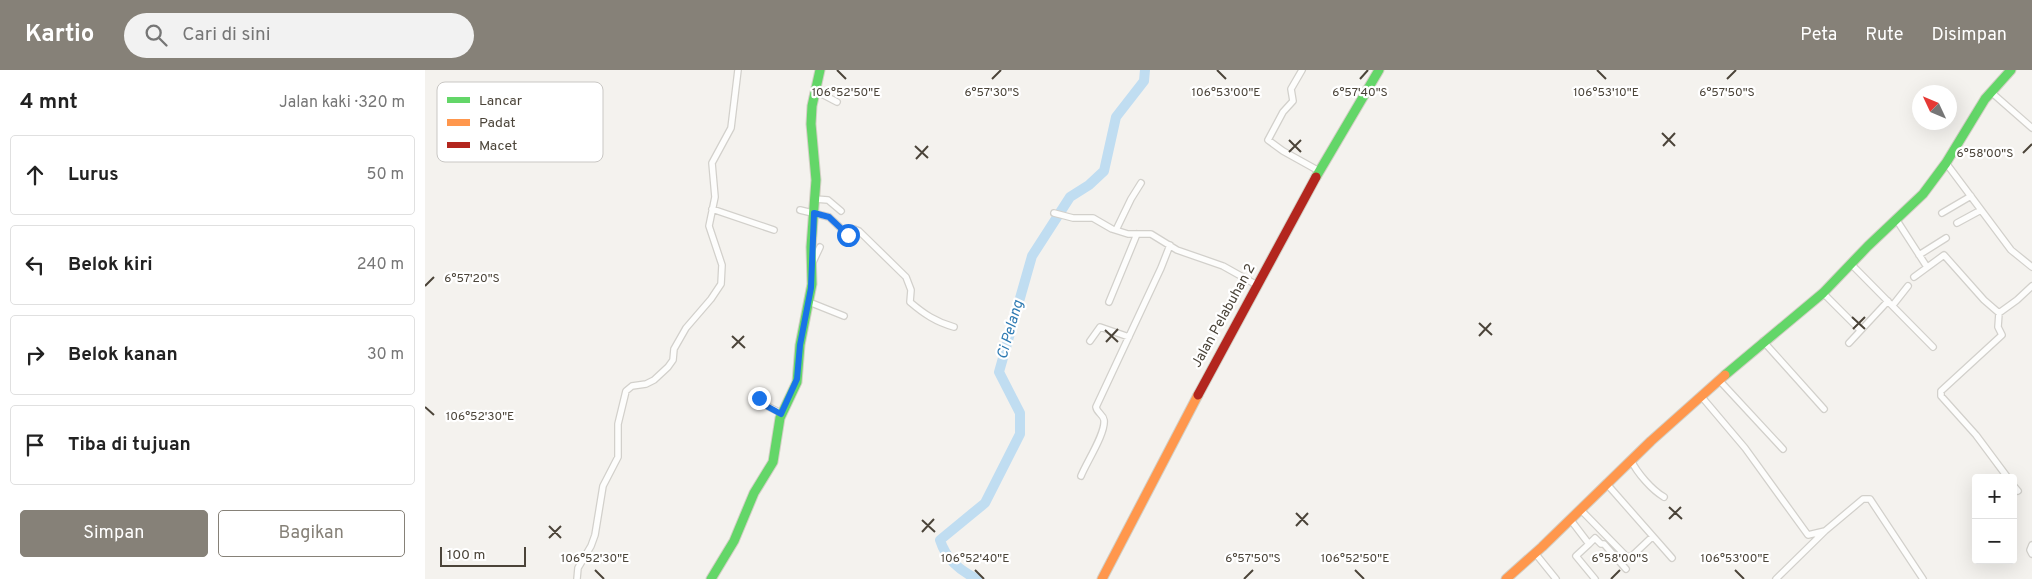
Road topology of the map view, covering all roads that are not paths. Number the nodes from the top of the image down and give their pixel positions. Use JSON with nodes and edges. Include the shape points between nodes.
{"nodes":[{"id":1,"x":738,"y":70,"type":"edge"},
{"id":2,"x":820,"y":70,"type":"edge"},
{"id":3,"x":1302,"y":70,"type":"edge"},
{"id":4,"x":1379,"y":70,"type":"edge"},
{"id":5,"x":2011,"y":70,"type":"edge"},
{"id":6,"x":816,"y":91,"type":"junction"},
{"id":7,"x":1991,"y":92,"type":"junction"},
{"id":8,"x":837,"y":102,"type":"dead end"},
{"id":9,"x":2032,"y":128,"type":"edge"},
{"id":10,"x":1946,"y":163,"type":"junction"},
{"id":11,"x":1319,"y":171,"type":"junction"},
{"id":12,"x":1141,"y":183,"type":"dead end"},
{"id":13,"x":1971,"y":196,"type":"junction"},
{"id":14,"x":815,"y":199,"type":"junction"},
{"id":15,"x":712,"y":209,"type":"junction"},
{"id":16,"x":799,"y":210,"type":"dead end"},
{"id":17,"x":841,"y":210,"type":"dead end"},
{"id":18,"x":1981,"y":210,"type":"junction"},
{"id":19,"x":814,"y":213,"type":"junction"},
{"id":20,"x":1054,"y":213,"type":"dead end"},
{"id":21,"x":1942,"y":213,"type":"dead end"},
{"id":22,"x":1895,"y":219,"type":"junction"},
{"id":23,"x":1957,"y":223,"type":"dead end"},
{"id":24,"x":774,"y":230,"type":"dead end"},
{"id":25,"x":1116,"y":230,"type":"junction"},
{"id":26,"x":1137,"y":234,"type":"junction"},
{"id":27,"x":1946,"y":238,"type":"dead end"},
{"id":28,"x":1170,"y":245,"type":"junction"},
{"id":29,"x":820,"y":247,"type":"dead end"},
{"id":30,"x":1919,"y":255,"type":"junction"},
{"id":31,"x":1851,"y":264,"type":"junction"},
{"id":32,"x":811,"y":266,"type":"junction"},
{"id":33,"x":1927,"y":267,"type":"junction"},
{"id":34,"x":2032,"y":267,"type":"edge"},
{"id":35,"x":1914,"y":277,"type":"dead end"},
{"id":36,"x":1257,"y":285,"type":"junction"},
{"id":37,"x":1908,"y":286,"type":"dead end"},
{"id":38,"x":2032,"y":286,"type":"edge"},
{"id":39,"x":1823,"y":294,"type":"junction"},
{"id":40,"x":809,"y":302,"type":"junction"},
{"id":41,"x":1109,"y":302,"type":"dead end"},
{"id":42,"x":1890,"y":303,"type":"junction"},
{"id":43,"x":1999,"y":313,"type":"junction"},
{"id":44,"x":844,"y":316,"type":"dead end"},
{"id":45,"x":954,"y":327,"type":"dead end"},
{"id":46,"x":1860,"y":330,"type":"junction"},
{"id":47,"x":1129,"y":337,"type":"junction"},
{"id":48,"x":1090,"y":341,"type":"dead end"},
{"id":49,"x":1763,"y":341,"type":"junction"},
{"id":50,"x":1849,"y":344,"type":"dead end"},
{"id":51,"x":1933,"y":346,"type":"dead end"},
{"id":52,"x":1719,"y":380,"type":"junction"},
{"id":53,"x":1701,"y":396,"type":"junction"},
{"id":54,"x":756,"y":397,"type":"dead end"},
{"id":55,"x":1824,"y":409,"type":"dead end"},
{"id":56,"x":781,"y":414,"type":"junction"},
{"id":57,"x":1783,"y":449,"type":"dead end"},
{"id":58,"x":1631,"y":460,"type":"junction"},
{"id":59,"x":2005,"y":474,"type":"edge"},
{"id":60,"x":1081,"y":476,"type":"dead end"},
{"id":61,"x":1607,"y":483,"type":"junction"},
{"id":62,"x":1665,"y":497,"type":"dead end"},
{"id":63,"x":1580,"y":509,"type":"junction"},
{"id":64,"x":1570,"y":519,"type":"junction"},
{"id":65,"x":1825,"y":531,"type":"junction"},
{"id":66,"x":1652,"y":537,"type":"junction"},
{"id":67,"x":1589,"y":544,"type":"junction"},
{"id":68,"x":2032,"y":545,"type":"edge"},
{"id":69,"x":1535,"y":554,"type":"junction"},
{"id":70,"x":2032,"y":554,"type":"edge"},
{"id":71,"x":1672,"y":558,"type":"dead end"},
{"id":72,"x":1626,"y":569,"type":"dead end"},
{"id":73,"x":577,"y":579,"type":"edge"},
{"id":74,"x":711,"y":579,"type":"edge"},
{"id":75,"x":1102,"y":579,"type":"edge"},
{"id":76,"x":1506,"y":579,"type":"edge"},
{"id":77,"x":1556,"y":579,"type":"edge"},
{"id":78,"x":1595,"y":579,"type":"edge"},
{"id":79,"x":1776,"y":579,"type":"edge"},
{"id":80,"x":1923,"y":579,"type":"edge"}],
"edges":[{"from":1,"to":15,"type":"street","via":[[731,128],[712,160],[715,192]]},
{"from":2,"to":6,"type":"street"},
{"from":3,"to":11,"type":"street","via":[[1291,90],[1293,101],[1268,140]]},
{"from":4,"to":11,"type":"street","name":"Jalan Pelabuhan 2"},
{"from":5,"to":7,"type":"street"},
{"from":6,"to":8,"type":"street"},
{"from":6,"to":14,"type":"street","via":[[811,124]]},
{"from":7,"to":9,"type":"street"},
{"from":7,"to":10,"type":"street"},
{"from":10,"to":13,"type":"street"},
{"from":10,"to":22,"type":"street","via":[[1923,194]]},
{"from":11,"to":36,"type":"street","name":"Jalan Pelabuhan 2"},
{"from":12,"to":25,"type":"street"},
{"from":13,"to":18,"type":"street"},
{"from":13,"to":21,"type":"street"},
{"from":14,"to":17,"type":"street","via":[[828,200]]},
{"from":14,"to":19,"type":"street"},
{"from":15,"to":24,"type":"street"},
{"from":15,"to":73,"type":"street","via":[[709,226],[722,264],[721,284],[686,328],[668,367],[654,380],[626,391],[618,431],[618,457],[603,486],[595,535],[578,568]]},
{"from":16,"to":19,"type":"street"},
{"from":18,"to":23,"type":"street"},
{"from":18,"to":34,"type":"street","via":[[2011,250]]},
{"from":19,"to":32,"type":"street"},
{"from":19,"to":45,"type":"street","via":[[829,217],[848,235],[854,230],[859,232],[906,276],[911,290],[910,302],[924,314]]},
{"from":20,"to":25,"type":"street","via":[[1093,218]]},
{"from":22,"to":30,"type":"street"},
{"from":22,"to":31,"type":"street"},
{"from":25,"to":26,"type":"street"},
{"from":26,"to":28,"type":"street","via":[[1147,233]]},
{"from":26,"to":41,"type":"street"},
{"from":27,"to":30,"type":"street"},
{"from":28,"to":36,"type":"street","via":[[1217,263]]},
{"from":28,"to":47,"type":"street"},
{"from":29,"to":32,"type":"street"},
{"from":30,"to":33,"type":"street"},
{"from":31,"to":39,"type":"street"},
{"from":31,"to":42,"type":"street"},
{"from":32,"to":40,"type":"street"},
{"from":33,"to":35,"type":"street"},
{"from":33,"to":43,"type":"street","via":[[1944,255]]},
{"from":36,"to":75,"type":"street","name":"Jalan Pelabuhan 2"},
{"from":37,"to":42,"type":"street"},
{"from":38,"to":43,"type":"street"},
{"from":39,"to":46,"type":"street"},
{"from":39,"to":49,"type":"street"},
{"from":40,"to":44,"type":"street"},
{"from":40,"to":56,"type":"street","via":[[800,345],[797,382]]},
{"from":42,"to":46,"type":"street"},
{"from":42,"to":51,"type":"street"},
{"from":43,"to":59,"type":"street","via":[[1998,327],[2002,334],[1941,391],[1941,396]]},
{"from":46,"to":50,"type":"street"},
{"from":47,"to":48,"type":"street","via":[[1100,327]]},
{"from":47,"to":60,"type":"street","via":[[1096,407],[1104,423]]},
{"from":49,"to":52,"type":"street"},
{"from":49,"to":55,"type":"street"},
{"from":52,"to":53,"type":"street"},
{"from":52,"to":57,"type":"street"},
{"from":53,"to":58,"type":"street"},
{"from":53,"to":65,"type":"street","via":[[1745,448],[1807,535]]},
{"from":54,"to":56,"type":"street"},
{"from":56,"to":74,"type":"street","via":[[773,462],[754,493],[735,540]]},
{"from":58,"to":61,"type":"street"},
{"from":58,"to":62,"type":"street","via":[[1637,471]]},
{"from":61,"to":63,"type":"street"},
{"from":61,"to":66,"type":"street"},
{"from":63,"to":64,"type":"street"},
{"from":63,"to":66,"type":"street","via":[[1627,557]]},
{"from":64,"to":67,"type":"street"},
{"from":64,"to":69,"type":"street"},
{"from":65,"to":79,"type":"street"},
{"from":65,"to":80,"type":"street","via":[[1863,499],[1869,499]]},
{"from":66,"to":71,"type":"street"},
{"from":67,"to":72,"type":"street","via":[[1595,538],[1604,544]]},
{"from":67,"to":78,"type":"street","via":[[1576,556]]},
{"from":68,"to":70,"type":"street"},
{"from":69,"to":76,"type":"street"},
{"from":69,"to":77,"type":"street"}]}
